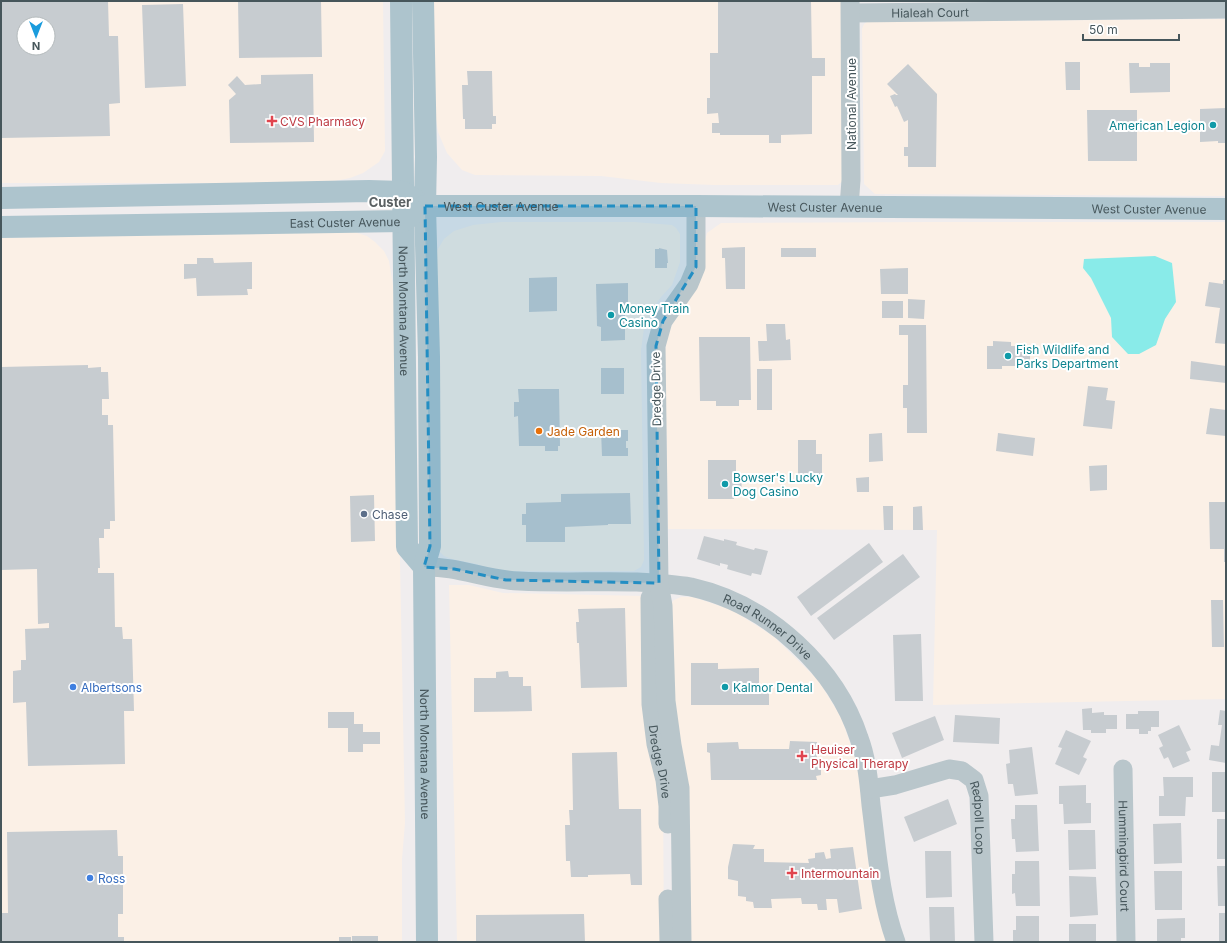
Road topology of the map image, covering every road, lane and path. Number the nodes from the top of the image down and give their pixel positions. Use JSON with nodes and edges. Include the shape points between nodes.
{"nodes":[{"id":1,"x":401,"y":1,"type":"edge"},
{"id":2,"x":423,"y":1,"type":"edge"},
{"id":3,"x":850,"y":7,"type":"edge"},
{"id":4,"x":1226,"y":9,"type":"edge"},
{"id":5,"x":404,"y":192,"type":"junction"},
{"id":6,"x":1,"y":198,"type":"edge"},
{"id":7,"x":425,"y":206,"type":"junction"},
{"id":8,"x":696,"y":206,"type":"junction"},
{"id":9,"x":849,"y":207,"type":"junction"},
{"id":10,"x":1226,"y":209,"type":"edge"},
{"id":11,"x":404,"y":221,"type":"junction"},
{"id":12,"x":1,"y":227,"type":"edge"},
{"id":13,"x":424,"y":567,"type":"junction"},
{"id":14,"x":659,"y":583,"type":"junction"},
{"id":15,"x":1123,"y":769,"type":"dead end"},
{"id":16,"x":870,"y":789,"type":"junction"},
{"id":17,"x":427,"y":942,"type":"edge"},
{"id":18,"x":669,"y":942,"type":"edge"},
{"id":19,"x":682,"y":942,"type":"edge"},
{"id":20,"x":896,"y":942,"type":"edge"},
{"id":21,"x":984,"y":942,"type":"edge"},
{"id":22,"x":1126,"y":942,"type":"edge"}],
"edges":[{"from":1,"to":5,"type":"main road","name":"North Montana Avenue"},
{"from":2,"to":7,"type":"main road","name":"North Montana Avenue"},
{"from":3,"to":4,"type":"street","name":"Hialeah Court"},
{"from":3,"to":9,"type":"street","name":"National Avenue"},
{"from":5,"to":6,"type":"main road"},
{"from":5,"to":7,"type":"main road"},
{"from":5,"to":11,"type":"main road","name":"North Montana Avenue"},
{"from":7,"to":8,"type":"main road","name":"West Custer Avenue"},
{"from":7,"to":11,"type":"main road","name":"East Custer Avenue"},
{"from":7,"to":13,"type":"main road","name":"North Montana Avenue","via":[[430,546]]},
{"from":8,"to":9,"type":"main road","name":"West Custer Avenue"},
{"from":8,"to":14,"type":"street","name":"Dredge Drive","via":[[696,267],[689,284],[663,321],[656,346]]},
{"from":9,"to":10,"type":"main road","name":"West Custer Avenue"},
{"from":11,"to":12,"type":"main road","name":"East Custer Avenue"},
{"from":11,"to":13,"type":"main road","name":"North Montana Avenue","via":[[407,547]]},
{"from":13,"to":14,"type":"street","name":"Road Runner Drive","via":[[448,568],[513,581]]},
{"from":13,"to":17,"type":"main road","name":"North Montana Avenue"},
{"from":14,"to":16,"type":"street","name":"Road Runner Drive","via":[[716,594],[745,607],[773,623],[810,656],[831,681],[854,723],[864,755]]},
{"from":14,"to":18,"type":"street","name":"Dredge Drive","via":[[650,598],[651,704],[668,806]]},
{"from":14,"to":19,"type":"street","name":"Dredge Drive","via":[[663,606],[666,701],[680,788]]},
{"from":15,"to":22,"type":"street","name":"Hummingbird Court"},
{"from":16,"to":20,"type":"street","name":"Road Runner Drive","via":[[880,876]]},
{"from":16,"to":21,"type":"street","name":"Redpoll Loop","via":[[896,785],[949,769],[962,771],[974,780],[979,796]]}]}
